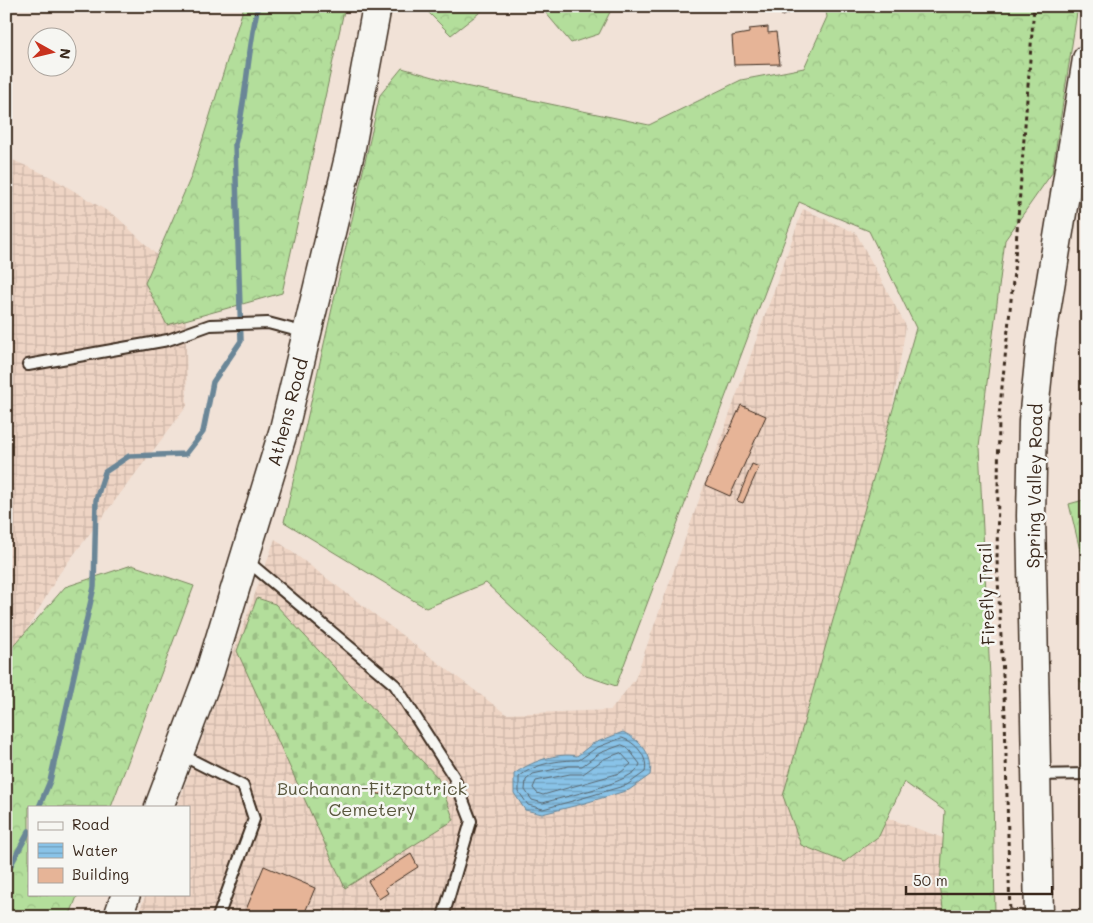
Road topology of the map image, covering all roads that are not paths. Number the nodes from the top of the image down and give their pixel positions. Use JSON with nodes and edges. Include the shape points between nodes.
{"nodes":[{"id":1,"x":377,"y":6,"type":"edge"},
{"id":2,"x":1087,"y":59,"type":"edge"},
{"id":3,"x":307,"y":333,"type":"junction"},
{"id":4,"x":28,"y":365,"type":"dead end"},
{"id":5,"x":245,"y":559,"type":"junction"},
{"id":6,"x":179,"y":754,"type":"junction"},
{"id":7,"x":1087,"y":774,"type":"edge"},
{"id":8,"x":1036,"y":775,"type":"junction"},
{"id":9,"x":159,"y":806,"type":"edge"},
{"id":10,"x":125,"y":896,"type":"edge"},
{"id":11,"x":118,"y":917,"type":"edge"},
{"id":12,"x":218,"y":917,"type":"edge"},
{"id":13,"x":444,"y":917,"type":"edge"},
{"id":14,"x":1039,"y":917,"type":"edge"}],
"edges":[{"from":1,"to":3,"type":"street","name":"Athens Road","via":[[350,153]]},
{"from":2,"to":8,"type":"street","name":"Spring Valley Road","via":[[1041,342],[1033,421],[1031,516]]},
{"from":3,"to":4,"type":"lane","via":[[268,323],[210,325],[168,340]]},
{"from":3,"to":5,"type":"street","name":"Athens Road","via":[[284,429]]},
{"from":5,"to":6,"type":"street","name":"Athens Road","via":[[210,671]]},
{"from":5,"to":13,"type":"lane","via":[[395,685],[454,777],[471,821]]},
{"from":6,"to":9,"type":"street","name":"Athens Road"},
{"from":6,"to":12,"type":"lane","via":[[243,786],[254,819]]},
{"from":7,"to":8,"type":"lane"},
{"from":8,"to":14,"type":"street","name":"Spring Valley Road"},
{"from":10,"to":11,"type":"street"}]}
